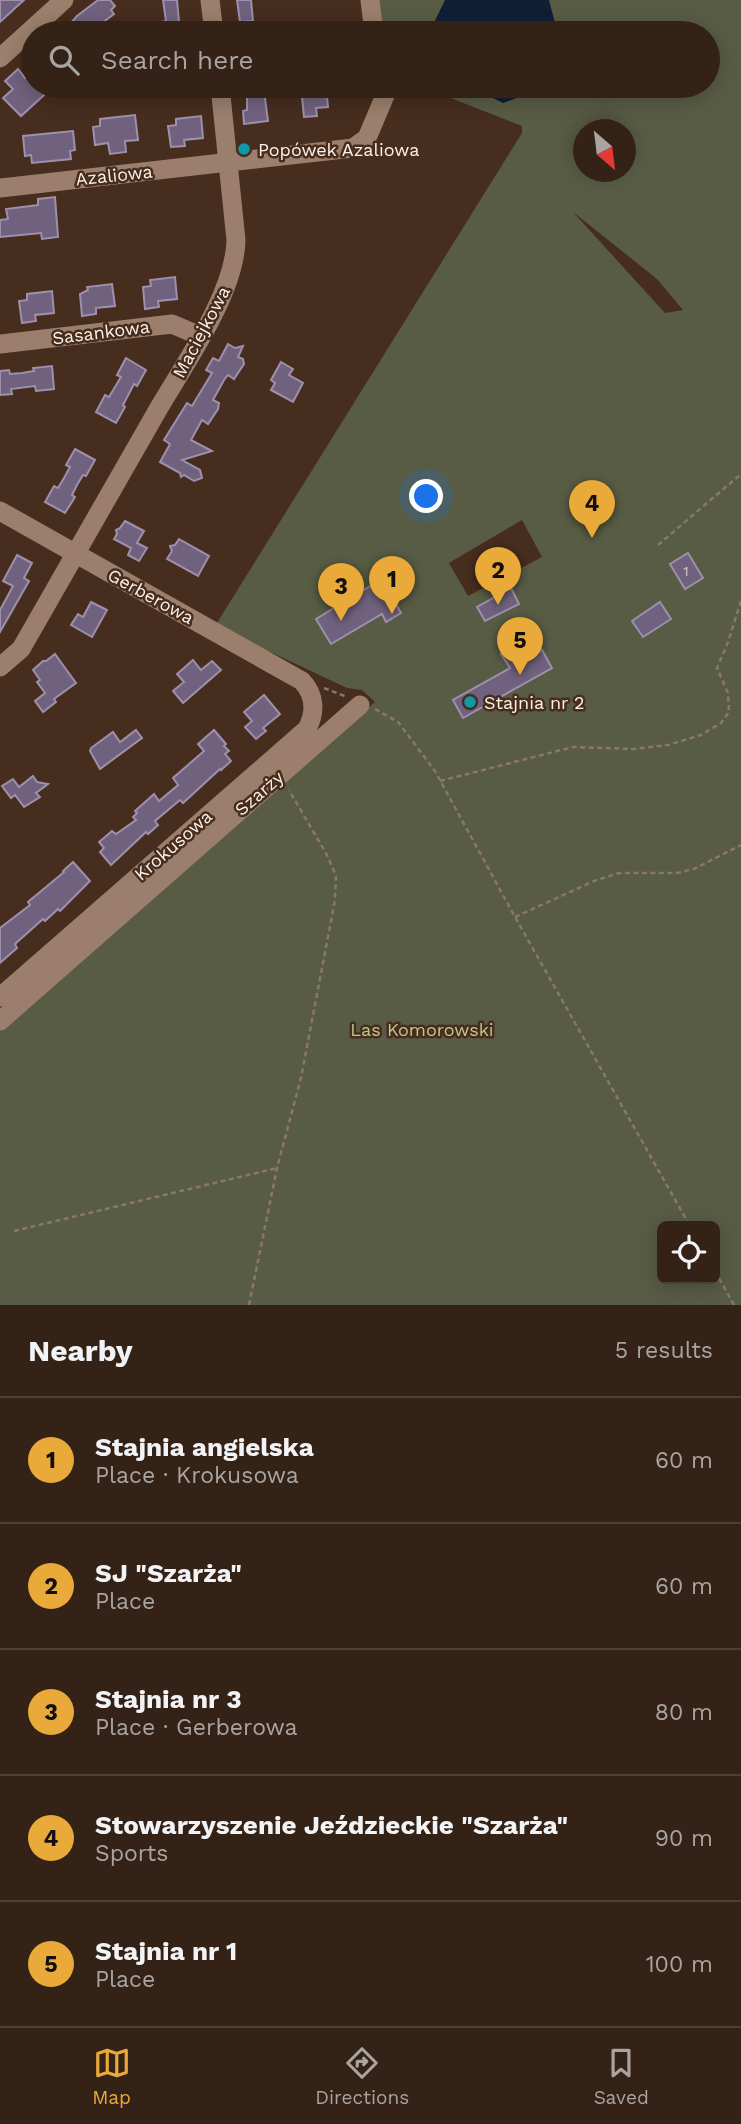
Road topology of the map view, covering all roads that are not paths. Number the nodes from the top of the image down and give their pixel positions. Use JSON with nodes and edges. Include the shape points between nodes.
{"nodes":[{"id":1,"x":64,"y":0,"type":"edge"},
{"id":2,"x":210,"y":0,"type":"edge"},
{"id":3,"x":370,"y":0,"type":"edge"},
{"id":4,"x":41,"y":21,"type":"edge"},
{"id":5,"x":213,"y":21,"type":"edge"},
{"id":6,"x":373,"y":21,"type":"edge"},
{"id":7,"x":21,"y":39,"type":"edge"},
{"id":8,"x":0,"y":58,"type":"edge"},
{"id":9,"x":221,"y":98,"type":"edge"},
{"id":10,"x":384,"y":98,"type":"edge"},
{"id":11,"x":228,"y":162,"type":"junction"},
{"id":12,"x":0,"y":188,"type":"edge"},
{"id":13,"x":200,"y":336,"type":"junction"},
{"id":14,"x":0,"y":344,"type":"edge"},
{"id":15,"x":0,"y":511,"type":"edge"},
{"id":16,"x":76,"y":554,"type":"junction"},
{"id":17,"x":0,"y":667,"type":"edge"},
{"id":18,"x":302,"y":681,"type":"joint"},
{"id":19,"x":360,"y":705,"type":"road end"},
{"id":20,"x":0,"y":997,"type":"edge"},
{"id":21,"x":0,"y":1021,"type":"edge"}],
"edges":[{"from":1,"to":4,"type":"street"},
{"from":2,"to":5,"type":"street"},
{"from":3,"to":6,"type":"street"},
{"from":7,"to":8,"type":"street"},
{"from":9,"to":11,"type":"street","name":"Maciejkowa"},
{"from":10,"to":11,"type":"street","name":"Azaliowa","via":[[367,138],[353,148]]},
{"from":11,"to":12,"type":"street","name":"Azaliowa"},
{"from":11,"to":13,"type":"street","name":"Maciejkowa","via":[[236,253],[228,283]]},
{"from":13,"to":14,"type":"street","name":"Sasankowa","via":[[172,324]]},
{"from":13,"to":16,"type":"street","name":"Maciejkowa"},
{"from":15,"to":16,"type":"street","name":"Gerberowa"},
{"from":16,"to":17,"type":"street","name":"Maciejkowa","via":[[21,649]]},
{"from":16,"to":18,"type":"street","name":"Gerberowa"},
{"from":18,"to":20,"type":"street","name":"Krokusowa","via":[[313,701],[307,729]]},
{"from":19,"to":21,"type":"street","name":"Szarży"}]}
